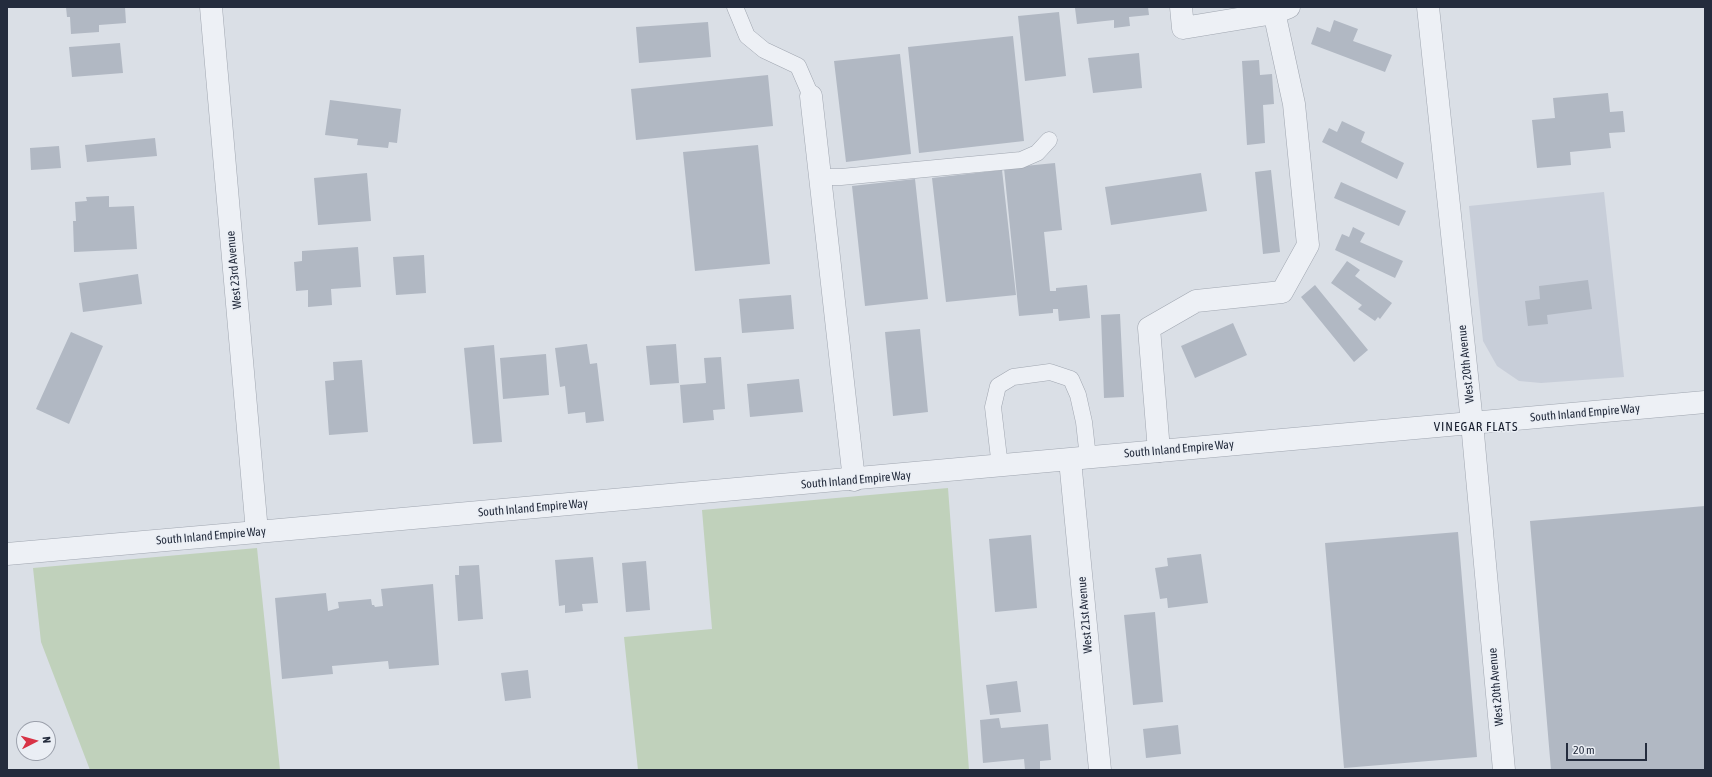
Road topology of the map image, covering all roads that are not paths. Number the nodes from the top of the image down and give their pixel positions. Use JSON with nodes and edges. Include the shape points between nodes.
{"nodes":[{"id":1,"x":212,"y":7,"type":"edge"},
{"id":2,"x":735,"y":7,"type":"edge"},
{"id":3,"x":1181,"y":7,"type":"edge"},
{"id":4,"x":1428,"y":7,"type":"edge"},
{"id":5,"x":1278,"y":9,"type":"edge"},
{"id":6,"x":811,"y":96,"type":"joint"},
{"id":7,"x":1049,"y":140,"type":"dead end"},
{"id":8,"x":820,"y":177,"type":"junction"},
{"id":9,"x":1705,"y":402,"type":"edge"},
{"id":10,"x":1472,"y":423,"type":"junction"},
{"id":11,"x":1159,"y":451,"type":"junction"},
{"id":12,"x":1079,"y":459,"type":"junction"},
{"id":13,"x":1000,"y":467,"type":"junction"},
{"id":14,"x":854,"y":480,"type":"junction"},
{"id":15,"x":257,"y":532,"type":"junction"},
{"id":16,"x":7,"y":554,"type":"edge"},
{"id":17,"x":1100,"y":770,"type":"edge"},
{"id":18,"x":1504,"y":770,"type":"edge"}],
"edges":[{"from":1,"to":15,"type":"street","name":"West 23rd Avenue"},
{"from":2,"to":6,"type":"lane","via":[[747,36],[764,50],[798,66]]},
{"from":3,"to":5,"type":"street","via":[[1183,28]]},
{"from":4,"to":10,"type":"street","name":"West 20th Avenue"},
{"from":5,"to":11,"type":"street","via":[[1294,104],[1308,245],[1282,292],[1196,302],[1149,328]]},
{"from":6,"to":8,"type":"street"},
{"from":7,"to":8,"type":"lane","via":[[1037,153],[1021,160]]},
{"from":8,"to":14,"type":"street"},
{"from":9,"to":10,"type":"street","name":"South Inland Empire Way"},
{"from":10,"to":11,"type":"street","name":"South Inland Empire Way"},
{"from":10,"to":18,"type":"street","name":"West 20th Avenue"},
{"from":11,"to":12,"type":"street","name":"South Inland Empire Way"},
{"from":12,"to":13,"type":"street","name":"South Inland Empire Way"},
{"from":12,"to":13,"type":"lane","via":[[1084,422],[1078,395],[1071,379],[1050,372],[1013,377],[998,386],[993,407]]},
{"from":12,"to":17,"type":"street","name":"West 21st Avenue"},
{"from":13,"to":14,"type":"street","name":"South Inland Empire Way"},
{"from":14,"to":15,"type":"street","name":"South Inland Empire Way"},
{"from":15,"to":16,"type":"street","name":"South Inland Empire Way"}]}
